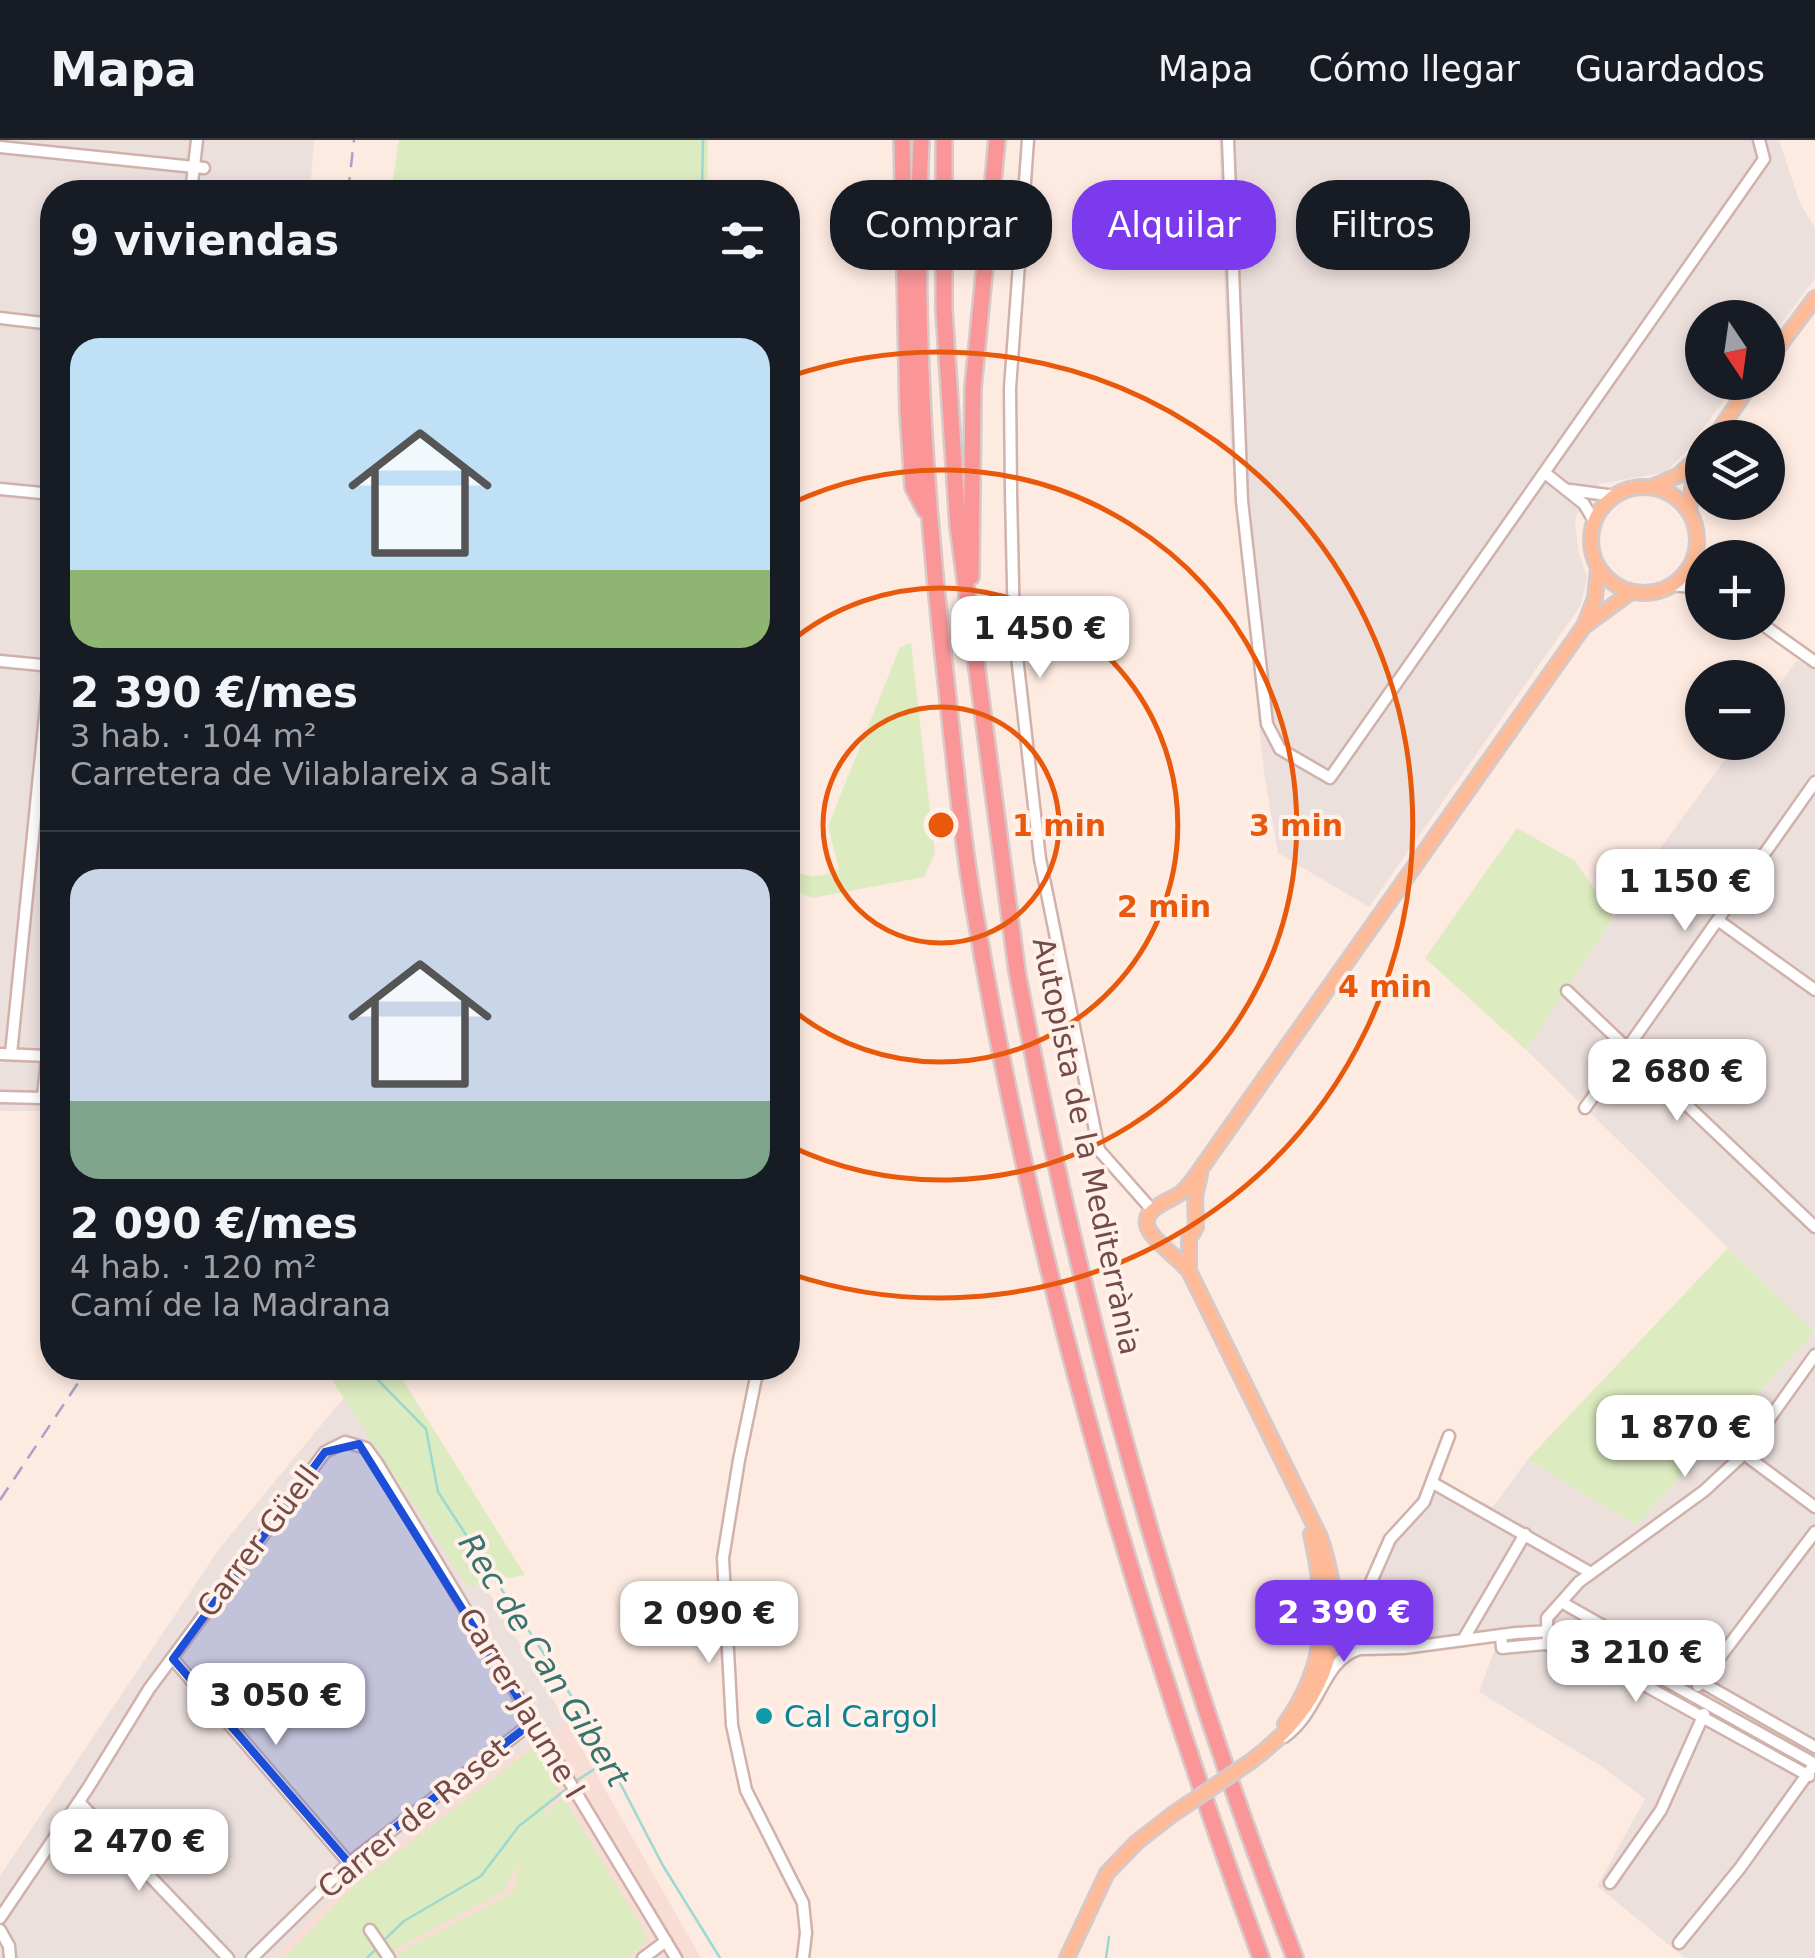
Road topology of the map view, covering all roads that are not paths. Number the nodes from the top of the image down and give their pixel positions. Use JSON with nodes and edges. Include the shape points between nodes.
{"nodes":[{"id":1,"x":197,"y":140,"type":"edge"},
{"id":2,"x":902,"y":140,"type":"edge"},
{"id":3,"x":920,"y":140,"type":"edge"},
{"id":4,"x":944,"y":140,"type":"edge"},
{"id":5,"x":997,"y":140,"type":"edge"},
{"id":6,"x":1028,"y":140,"type":"edge"},
{"id":7,"x":1228,"y":140,"type":"edge"},
{"id":8,"x":1758,"y":140,"type":"edge"},
{"id":9,"x":0,"y":147,"type":"edge"},
{"id":10,"x":199,"y":168,"type":"junction"},
{"id":11,"x":195,"y":180,"type":"edge"},
{"id":12,"x":1815,"y":298,"type":"edge"},
{"id":13,"x":0,"y":318,"type":"edge"},
{"id":14,"x":40,"y":323,"type":"edge"},
{"id":15,"x":1785,"y":338,"type":"edge"},
{"id":16,"x":1685,"y":470,"type":"edge"},
{"id":17,"x":1545,"y":473,"type":"junction"},
{"id":18,"x":1652,"y":487,"type":"junction"},
{"id":19,"x":0,"y":489,"type":"edge"},
{"id":20,"x":1569,"y":489,"type":"junction"},
{"id":21,"x":40,"y":493,"type":"edge"},
{"id":22,"x":1615,"y":496,"type":"junction"},
{"id":23,"x":1685,"y":507,"type":"edge"},
{"id":24,"x":928,"y":513,"type":"junction"},
{"id":25,"x":1594,"y":520,"type":"junction"},
{"id":26,"x":1598,"y":568,"type":"junction"},
{"id":27,"x":1685,"y":573,"type":"edge"},
{"id":28,"x":1672,"y":586,"type":"junction"},
{"id":29,"x":1685,"y":587,"type":"edge"},
{"id":30,"x":1631,"y":592,"type":"junction"},
{"id":31,"x":968,"y":606,"type":"junction"},
{"id":32,"x":1584,"y":626,"type":"junction"},
{"id":33,"x":1784,"y":640,"type":"edge"},
{"id":34,"x":0,"y":660,"type":"edge"},
{"id":35,"x":1815,"y":662,"type":"edge"},
{"id":36,"x":40,"y":665,"type":"edge"},
{"id":37,"x":40,"y":759,"type":"edge"},
{"id":38,"x":1815,"y":782,"type":"edge"},
{"id":39,"x":1719,"y":921,"type":"junction"},
{"id":40,"x":1815,"y":990,"type":"edge"},
{"id":41,"x":1567,"y":991,"type":"dead end"},
{"id":42,"x":1627,"y":1049,"type":"junction"},
{"id":43,"x":5,"y":1054,"type":"edge"},
{"id":44,"x":40,"y":1056,"type":"edge"},
{"id":45,"x":0,"y":1097,"type":"edge"},
{"id":46,"x":40,"y":1098,"type":"edge"},
{"id":47,"x":1585,"y":1108,"type":"dead end"},
{"id":48,"x":1202,"y":1167,"type":"junction"},
{"id":49,"x":1174,"y":1198,"type":"junction"},
{"id":50,"x":1152,"y":1210,"type":"junction"},
{"id":51,"x":1194,"y":1214,"type":"junction"},
{"id":52,"x":1815,"y":1226,"type":"edge"},
{"id":53,"x":1189,"y":1239,"type":"junction"},
{"id":54,"x":1164,"y":1244,"type":"junction"},
{"id":55,"x":1189,"y":1271,"type":"junction"},
{"id":56,"x":1815,"y":1355,"type":"edge"},
{"id":57,"x":756,"y":1380,"type":"edge"},
{"id":58,"x":1449,"y":1436,"type":"dead end"},
{"id":59,"x":366,"y":1448,"type":"joint"},
{"id":60,"x":1744,"y":1454,"type":"junction"},
{"id":61,"x":1433,"y":1482,"type":"junction"},
{"id":62,"x":1815,"y":1507,"type":"edge"},
{"id":63,"x":1307,"y":1517,"type":"junction"},
{"id":64,"x":1815,"y":1532,"type":"edge"},
{"id":65,"x":1525,"y":1534,"type":"junction"},
{"id":66,"x":1323,"y":1548,"type":"junction"},
{"id":67,"x":1319,"y":1567,"type":"junction"},
{"id":68,"x":1591,"y":1573,"type":"junction"},
{"id":69,"x":1563,"y":1603,"type":"junction"},
{"id":70,"x":1356,"y":1616,"type":"dead end"},
{"id":71,"x":1548,"y":1625,"type":"junction"},
{"id":72,"x":1568,"y":1632,"type":"junction"},
{"id":73,"x":1333,"y":1633,"type":"junction"},
{"id":74,"x":1501,"y":1635,"type":"junction"},
{"id":75,"x":1463,"y":1640,"type":"junction"},
{"id":76,"x":1548,"y":1644,"type":"junction"},
{"id":77,"x":1373,"y":1649,"type":"junction"},
{"id":78,"x":1358,"y":1650,"type":"junction"},
{"id":79,"x":173,"y":1659,"type":"junction"},
{"id":80,"x":1699,"y":1684,"type":"junction"},
{"id":81,"x":1692,"y":1696,"type":"junction"},
{"id":82,"x":1708,"y":1704,"type":"junction"},
{"id":83,"x":1702,"y":1719,"type":"junction"},
{"id":84,"x":533,"y":1722,"type":"junction"},
{"id":85,"x":1283,"y":1738,"type":"junction"},
{"id":86,"x":1815,"y":1747,"type":"edge"},
{"id":87,"x":1256,"y":1758,"type":"junction"},
{"id":88,"x":1815,"y":1763,"type":"edge"},
{"id":89,"x":1809,"y":1776,"type":"junction"},
{"id":90,"x":79,"y":1802,"type":"junction"},
{"id":91,"x":350,"y":1863,"type":"junction"},
{"id":92,"x":1610,"y":1883,"type":"dead end"},
{"id":93,"x":0,"y":1918,"type":"edge"},
{"id":94,"x":0,"y":1930,"type":"edge"},
{"id":95,"x":370,"y":1930,"type":"dead end"},
{"id":96,"x":666,"y":1941,"type":"junction"},
{"id":97,"x":1678,"y":1943,"type":"dead end"},
{"id":98,"x":10,"y":1958,"type":"edge"},
{"id":99,"x":228,"y":1958,"type":"edge"},
{"id":100,"x":252,"y":1958,"type":"edge"},
{"id":101,"x":389,"y":1958,"type":"edge"},
{"id":102,"x":642,"y":1958,"type":"edge"},
{"id":103,"x":676,"y":1958,"type":"edge"},
{"id":104,"x":803,"y":1958,"type":"edge"},
{"id":105,"x":1067,"y":1958,"type":"edge"},
{"id":106,"x":1261,"y":1958,"type":"edge"},
{"id":107,"x":1295,"y":1958,"type":"edge"}],
"edges":[{"from":1,"to":10,"type":"street"},
{"from":2,"to":24,"type":"highway","via":[[913,487]]},
{"from":3,"to":24,"type":"highway","name":"Autopista de la Mediterrània"},
{"from":4,"to":31,"type":"highway","name":"Autopista de la Mediterrània","via":[[944,310]]},
{"from":5,"to":31,"type":"highway","via":[[973,388]]},
{"from":6,"to":50,"type":"street","via":[[1010,388],[1011,493],[1014,630],[1038,840],[1099,1150]]},
{"from":7,"to":17,"type":"street","via":[[1242,501],[1267,724],[1280,749],[1330,778]]},
{"from":8,"to":17,"type":"street","via":[[1764,158]]},
{"from":9,"to":10,"type":"street"},
{"from":10,"to":11,"type":"street"},
{"from":12,"to":15,"type":"main road"},
{"from":13,"to":14,"type":"street"},
{"from":16,"to":18,"type":"main road"},
{"from":17,"to":20,"type":"street"},
{"from":18,"to":22,"type":"main road"},
{"from":18,"to":23,"type":"main road"},
{"from":19,"to":21,"type":"street"},
{"from":20,"to":22,"type":"street"},
{"from":20,"to":25,"type":"street"},
{"from":22,"to":25,"type":"main road"},
{"from":24,"to":106,"type":"highway","name":"Autopista de la Mediterrània","via":[[974,908],[1042,1245],[1148,1630]]},
{"from":25,"to":26,"type":"main road","via":[[1591,549]]},
{"from":26,"to":30,"type":"main road"},
{"from":26,"to":32,"type":"main road","via":[[1596,598]]},
{"from":27,"to":28,"type":"main road"},
{"from":28,"to":29,"type":"street"},
{"from":28,"to":30,"type":"main road"},
{"from":30,"to":32,"type":"main road"},
{"from":31,"to":107,"type":"highway","name":"Autopista de la Mediterrània","via":[[1017,972],[1072,1233],[1178,1621]]},
{"from":32,"to":48,"type":"main road"},
{"from":33,"to":35,"type":"street"},
{"from":34,"to":36,"type":"street"},
{"from":37,"to":43,"type":"street"},
{"from":38,"to":39,"type":"street"},
{"from":39,"to":40,"type":"street"},
{"from":39,"to":42,"type":"street"},
{"from":41,"to":42,"type":"street"},
{"from":42,"to":47,"type":"street"},
{"from":42,"to":52,"type":"street"},
{"from":43,"to":44,"type":"street"},
{"from":45,"to":46,"type":"street"},
{"from":48,"to":49,"type":"main road"},
{"from":48,"to":51,"type":"main road"},
{"from":49,"to":50,"type":"main road"},
{"from":49,"to":51,"type":"main road"},
{"from":50,"to":54,"type":"main road","via":[[1151,1233]]},
{"from":51,"to":53,"type":"main road"},
{"from":53,"to":54,"type":"main road"},
{"from":53,"to":55,"type":"main road"},
{"from":54,"to":55,"type":"main road"},
{"from":55,"to":63,"type":"main road"},
{"from":56,"to":60,"type":"street"},
{"from":57,"to":104,"type":"street","via":[[723,1558],[732,1725],[746,1790],[803,1904]]},
{"from":58,"to":61,"type":"street"},
{"from":59,"to":79,"type":"street","name":"Carrer Güell","via":[[345,1442],[324,1452]]},
{"from":59,"to":84,"type":"street","name":"Carrer Jaume I"},
{"from":60,"to":62,"type":"street"},
{"from":60,"to":68,"type":"street"},
{"from":61,"to":65,"type":"street"},
{"from":61,"to":70,"type":"street","via":[[1390,1539]]},
{"from":63,"to":66,"type":"main road"},
{"from":63,"to":67,"type":"main road"},
{"from":64,"to":80,"type":"street"},
{"from":65,"to":68,"type":"street"},
{"from":65,"to":75,"type":"street"},
{"from":66,"to":73,"type":"main road"},
{"from":66,"to":77,"type":"street","via":[[1335,1573],[1342,1624]]},
{"from":67,"to":73,"type":"street"},
{"from":67,"to":87,"type":"main road","via":[[1323,1624],[1313,1672],[1292,1714]]},
{"from":68,"to":69,"type":"street"},
{"from":69,"to":71,"type":"street"},
{"from":69,"to":72,"type":"street"},
{"from":69,"to":80,"type":"street"},
{"from":71,"to":72,"type":"street"},
{"from":71,"to":74,"type":"street"},
{"from":71,"to":76,"type":"street"},
{"from":72,"to":81,"type":"street"},
{"from":73,"to":78,"type":"street"},
{"from":73,"to":85,"type":"main road","via":[[1318,1687]]},
{"from":74,"to":75,"type":"street"},
{"from":74,"to":76,"type":"street","via":[[1502,1648]]},
{"from":75,"to":77,"type":"street"},
{"from":76,"to":83,"type":"street","via":[[1590,1656]]},
{"from":77,"to":78,"type":"street"},
{"from":78,"to":85,"type":"street","via":[[1337,1660],[1314,1705]]},
{"from":79,"to":90,"type":"street","name":"Carrer Güell"},
{"from":79,"to":91,"type":"street"},
{"from":80,"to":81,"type":"street"},
{"from":80,"to":86,"type":"street"},
{"from":81,"to":82,"type":"street"},
{"from":82,"to":83,"type":"street"},
{"from":82,"to":88,"type":"street"},
{"from":83,"to":89,"type":"street"},
{"from":83,"to":92,"type":"street","via":[[1661,1810]]},
{"from":84,"to":91,"type":"street","name":"Carrer de Raset"},
{"from":84,"to":96,"type":"street","name":"Carrer Jaume I"},
{"from":85,"to":87,"type":"main road"},
{"from":87,"to":105,"type":"main road","bridge":true,"via":[[1173,1814],[1108,1872]]},
{"from":88,"to":89,"type":"street"},
{"from":89,"to":97,"type":"street"},
{"from":90,"to":93,"type":"street","name":"Carrer Güell"},
{"from":90,"to":99,"type":"street"},
{"from":91,"to":100,"type":"street","name":"Carrer de Raset"},
{"from":94,"to":98,"type":"street"},
{"from":95,"to":101,"type":"street"},
{"from":96,"to":102,"type":"street"},
{"from":96,"to":103,"type":"street","name":"Carrer Jaume I"}]}
